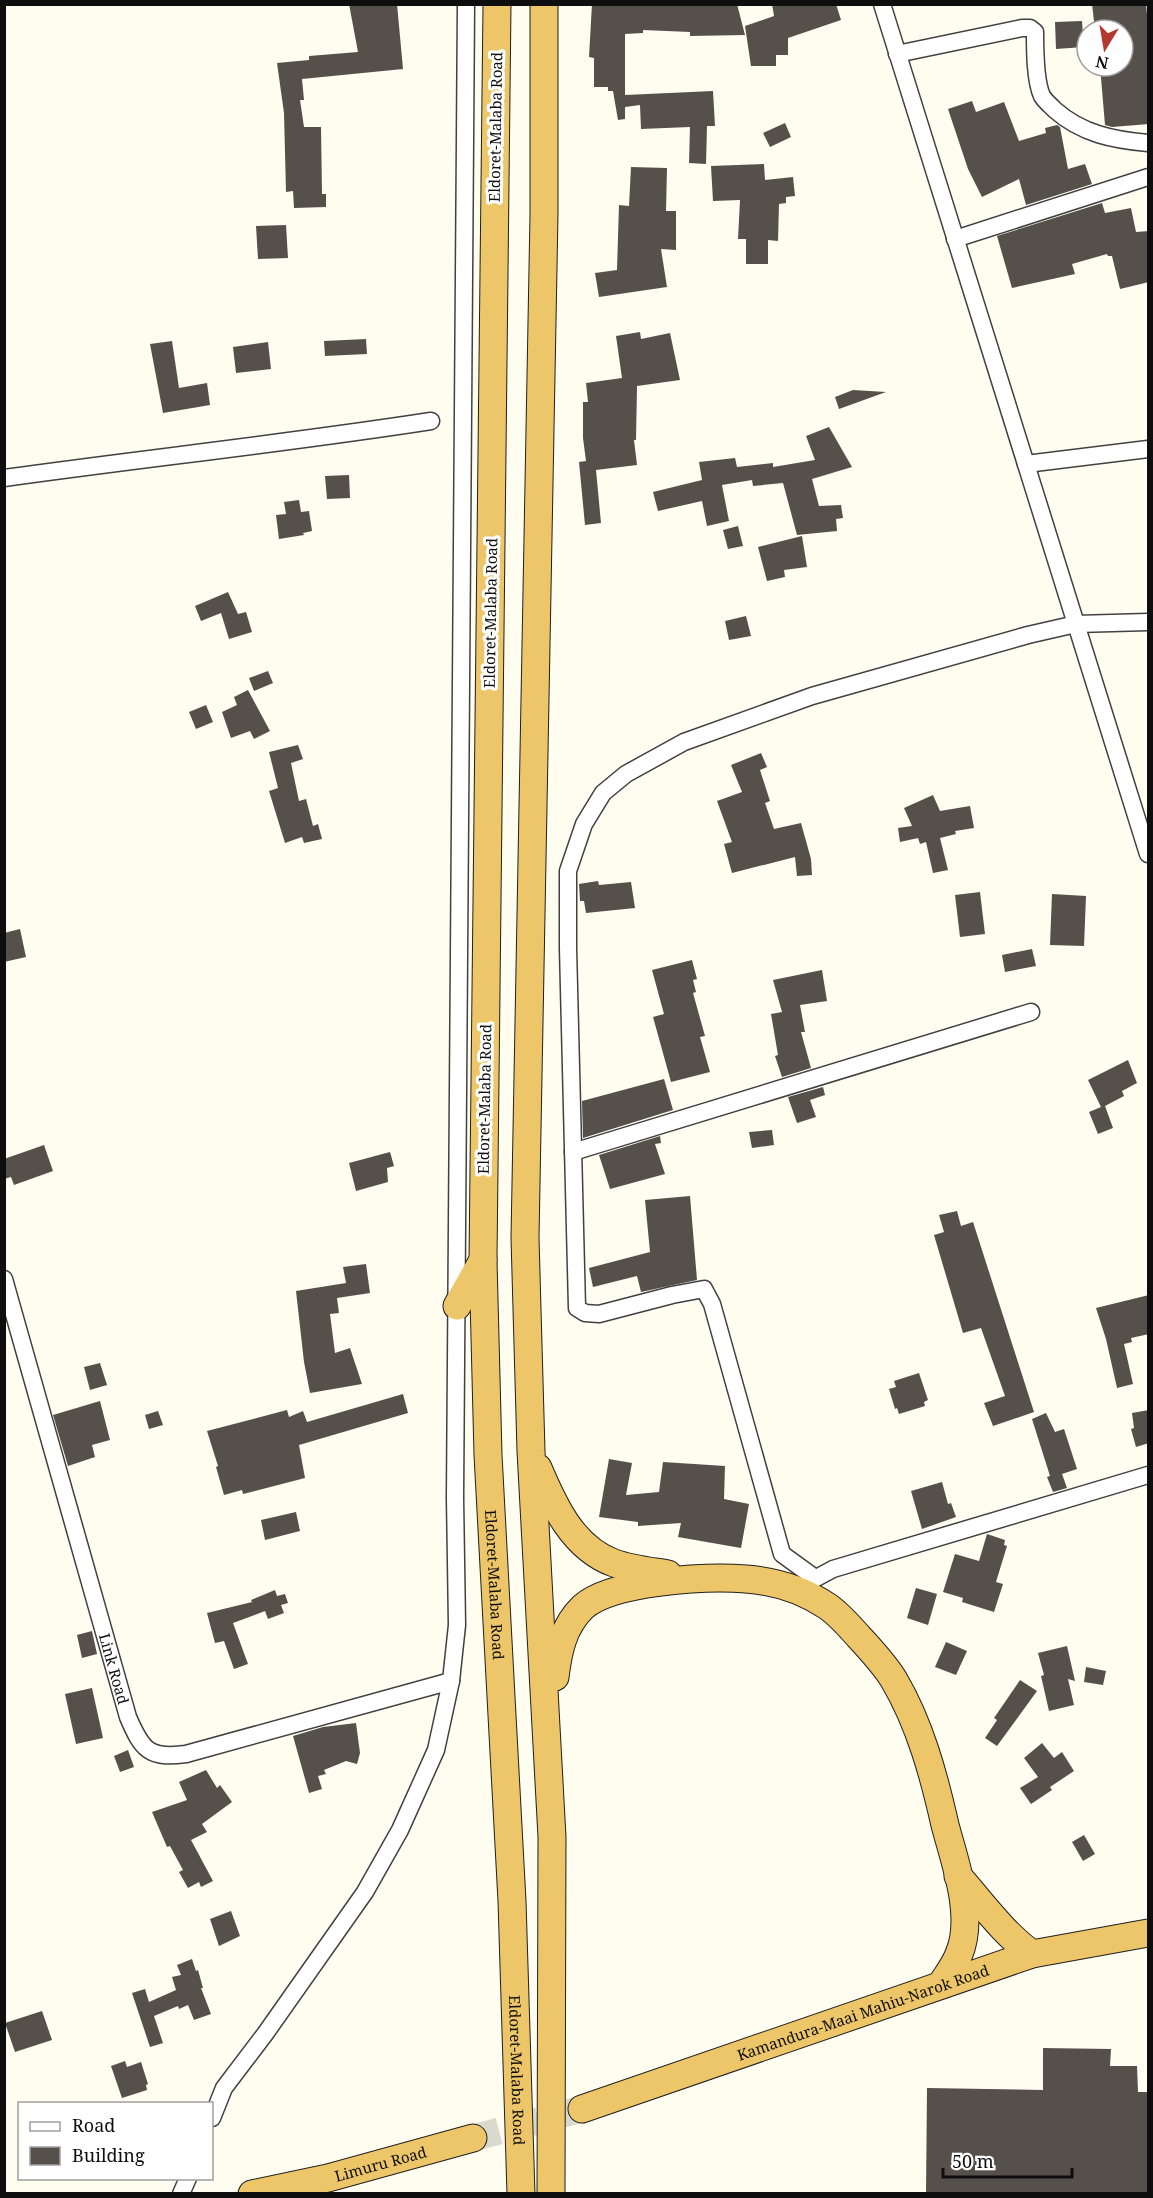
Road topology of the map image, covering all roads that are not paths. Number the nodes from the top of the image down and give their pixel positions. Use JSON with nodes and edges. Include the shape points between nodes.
{"nodes":[{"id":1,"x":466,"y":4,"type":"edge"},
{"id":2,"x":497,"y":4,"type":"edge"},
{"id":3,"x":544,"y":4,"type":"edge"},
{"id":4,"x":882,"y":4,"type":"edge"},
{"id":5,"x":897,"y":54,"type":"junction"},
{"id":6,"x":1149,"y":143,"type":"edge"},
{"id":7,"x":1149,"y":177,"type":"edge"},
{"id":8,"x":955,"y":239,"type":"junction"},
{"id":9,"x":431,"y":421,"type":"dead end"},
{"id":10,"x":1149,"y":449,"type":"edge"},
{"id":11,"x":1026,"y":464,"type":"junction"},
{"id":12,"x":4,"y":478,"type":"edge"},
{"id":13,"x":1149,"y":622,"type":"edge"},
{"id":14,"x":1076,"y":624,"type":"junction"},
{"id":15,"x":1149,"y":854,"type":"edge"},
{"id":16,"x":1031,"y":1012,"type":"dead end"},
{"id":17,"x":573,"y":1152,"type":"junction"},
{"id":18,"x":483,"y":1260,"type":"junction"},
{"id":19,"x":4,"y":1279,"type":"edge"},
{"id":20,"x":457,"y":1306,"type":"junction"},
{"id":21,"x":531,"y":1451,"type":"junction"},
{"id":22,"x":1149,"y":1475,"type":"edge"},
{"id":23,"x":692,"y":1580,"type":"junction"},
{"id":24,"x":806,"y":1584,"type":"junction"},
{"id":25,"x":451,"y":1681,"type":"junction"},
{"id":26,"x":546,"y":1744,"type":"junction"},
{"id":27,"x":958,"y":1875,"type":"junction"},
{"id":28,"x":1149,"y":1933,"type":"edge"},
{"id":29,"x":1032,"y":1954,"type":"junction"},
{"id":30,"x":941,"y":1985,"type":"junction"},
{"id":31,"x":582,"y":2109,"type":"tunnel mouth"},
{"id":32,"x":213,"y":2116,"type":"edge"},
{"id":33,"x":473,"y":2138,"type":"tunnel mouth"},
{"id":34,"x":252,"y":2193,"type":"edge"},
{"id":35,"x":521,"y":2193,"type":"edge"},
{"id":36,"x":551,"y":2193,"type":"edge"}],
"edges":[{"from":1,"to":20,"type":"street","name":"Eldoret-Malaba Road"},
{"from":2,"to":18,"type":"highway","name":"Eldoret-Malaba Road"},
{"from":3,"to":21,"type":"highway","via":[[544,214],[525,1238]]},
{"from":4,"to":5,"type":"street"},
{"from":5,"to":6,"type":"street","via":[[1030,28],[1035,32],[1042,97],[1058,112],[1096,135]]},
{"from":5,"to":8,"type":"street"},
{"from":7,"to":8,"type":"street"},
{"from":8,"to":11,"type":"street"},
{"from":9,"to":12,"type":"street"},
{"from":10,"to":11,"type":"street"},
{"from":11,"to":14,"type":"street"},
{"from":13,"to":14,"type":"street"},
{"from":14,"to":15,"type":"street"},
{"from":14,"to":17,"type":"street","via":[[822,693],[745,719],[684,742],[626,774],[603,793],[584,824],[568,871]]},
{"from":16,"to":17,"type":"street"},
{"from":17,"to":24,"type":"street","via":[[577,1308],[599,1314],[704,1289],[712,1304],[782,1554]]},
{"from":18,"to":20,"type":"highway"},
{"from":18,"to":35,"type":"highway","name":"Eldoret-Malaba Road"},
{"from":19,"to":25,"type":"street","name":"Link Road","via":[[128,1717],[150,1752],[166,1757],[186,1754]]},
{"from":20,"to":25,"type":"street","name":"Eldoret-Malaba Road","via":[[457,1625]]},
{"from":21,"to":23,"type":"highway","via":[[567,1526],[595,1554],[633,1568]]},
{"from":21,"to":26,"type":"highway"},
{"from":22,"to":24,"type":"street","via":[[833,1569]]},
{"from":23,"to":24,"type":"highway"},
{"from":23,"to":26,"type":"highway","via":[[608,1593],[581,1609],[564,1634],[558,1657]]},
{"from":24,"to":27,"type":"highway","via":[[845,1622],[893,1679],[926,1754]]},
{"from":25,"to":32,"type":"street","name":"Eldoret-Malaba Road","via":[[436,1750],[400,1830],[365,1892],[224,2088]]},
{"from":26,"to":36,"type":"highway","via":[[552,1837]]},
{"from":27,"to":29,"type":"highway","via":[[1000,1926]]},
{"from":27,"to":30,"type":"highway","via":[[966,1918],[963,1940]]},
{"from":28,"to":29,"type":"highway","name":"Kamandura-Maai Mahiu-Narok Road"},
{"from":29,"to":30,"type":"highway","name":"Kamandura-Maai Mahiu-Narok Road"},
{"from":30,"to":31,"type":"highway","name":"Kamandura-Maai Mahiu-Narok Road"},
{"from":33,"to":34,"type":"highway","name":"Limuru Road","via":[[328,2178]]}]}
